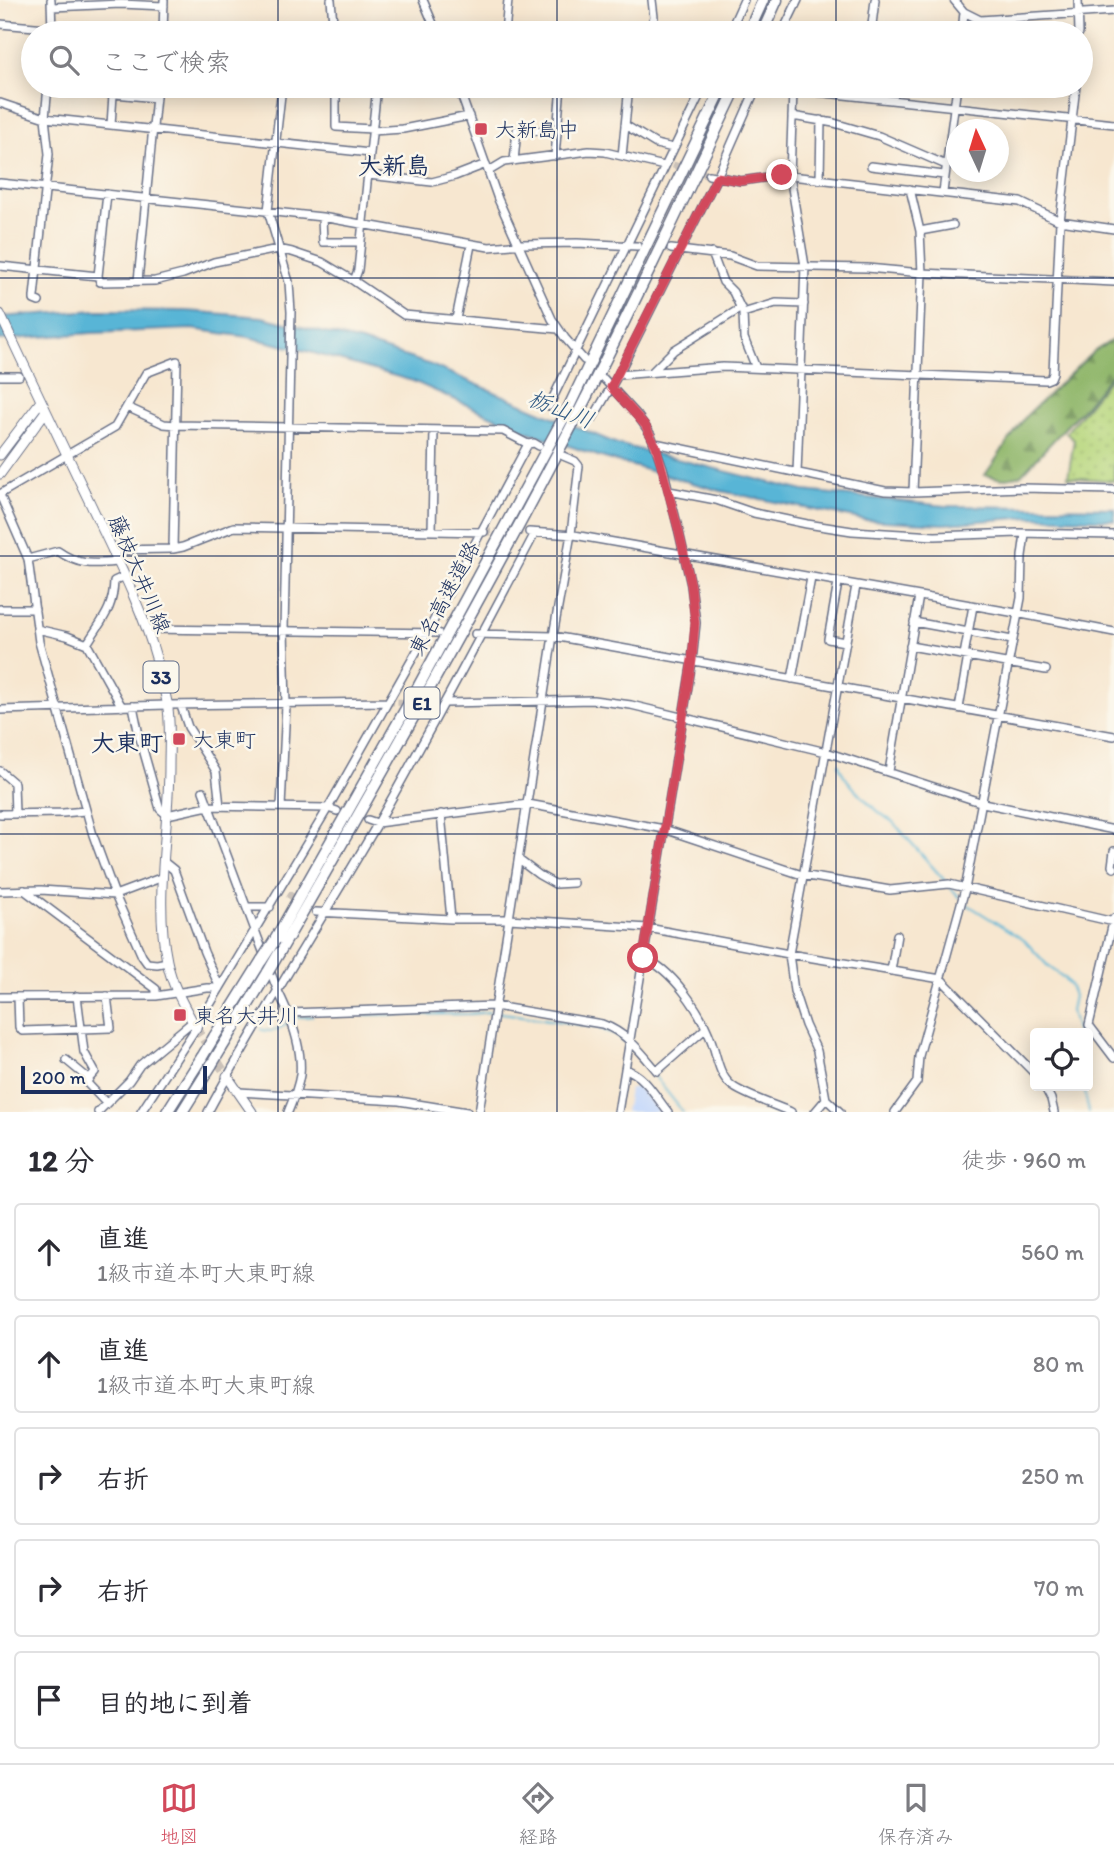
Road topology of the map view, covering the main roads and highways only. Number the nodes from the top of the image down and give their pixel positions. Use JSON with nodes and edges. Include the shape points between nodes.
{"nodes":[{"id":1,"x":763,"y":0,"type":"edge"},
{"id":2,"x":777,"y":0,"type":"edge"},
{"id":3,"x":753,"y":21,"type":"edge"},
{"id":4,"x":767,"y":21,"type":"edge"},
{"id":5,"x":717,"y":98,"type":"edge"},
{"id":6,"x":731,"y":98,"type":"edge"},
{"id":7,"x":0,"y":314,"type":"edge"},
{"id":8,"x":41,"y":401,"type":"junction"},
{"id":9,"x":46,"y":411,"type":"junction"},
{"id":10,"x":569,"y":418,"type":"junction"},
{"id":11,"x":553,"y":450,"type":"junction"},
{"id":12,"x":0,"y":455,"type":"edge"},
{"id":13,"x":0,"y":474,"type":"edge"},
{"id":14,"x":194,"y":1025,"type":"tunnel mouth"},
{"id":15,"x":227,"y":1076,"type":"tunnel mouth"},
{"id":16,"x":167,"y":1112,"type":"edge"},
{"id":17,"x":182,"y":1112,"type":"edge"},
{"id":18,"x":253,"y":1112,"type":"edge"}],
"edges":[{"from":1,"to":3,"type":"highway"},
{"from":2,"to":4,"type":"highway"},
{"from":5,"to":10,"type":"highway","name":"東名高速道路","number":"E1"},
{"from":6,"to":10,"type":"highway","name":"東名高速道路","number":"E1","via":[[642,285]]},
{"from":7,"to":8,"type":"main road","name":"藤枝大井川線","number":"33"},
{"from":8,"to":9,"type":"main road","name":"藤枝大井川線","number":"33"},
{"from":8,"to":12,"type":"main road"},
{"from":9,"to":13,"type":"main road"},
{"from":9,"to":14,"type":"main road","name":"藤枝大井川線","number":"33","via":[[125,576],[158,663],[167,705],[169,775],[163,940],[177,993]]},
{"from":10,"to":11,"type":"highway","name":"東名高速道路","number":"E1"},
{"from":11,"to":16,"type":"highway","name":"東名高速道路","number":"E1","bridge":true,"via":[[275,940]]},
{"from":11,"to":17,"type":"highway","name":"東名高速道路","number":"E1","bridge":true,"via":[[427,693],[268,972]]},
{"from":15,"to":18,"type":"main road"}]}
